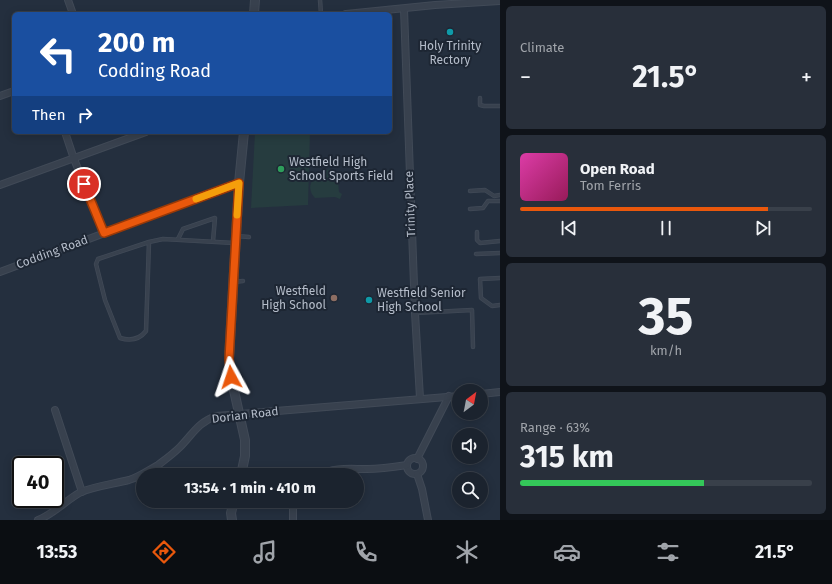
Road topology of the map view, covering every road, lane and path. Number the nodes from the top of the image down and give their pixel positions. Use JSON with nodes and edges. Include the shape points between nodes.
{"nodes":[{"id":1,"x":68,"y":0,"type":"edge"},
{"id":2,"x":255,"y":0,"type":"edge"},
{"id":3,"x":320,"y":0,"type":"edge"},
{"id":4,"x":500,"y":1,"type":"edge"},
{"id":5,"x":435,"y":3,"type":"edge"},
{"id":6,"x":404,"y":9,"type":"junction"},
{"id":7,"x":72,"y":12,"type":"edge"},
{"id":8,"x":254,"y":12,"type":"edge"},
{"id":9,"x":321,"y":12,"type":"edge"},
{"id":10,"x":369,"y":12,"type":"edge"},
{"id":11,"x":12,"y":92,"type":"edge"},
{"id":12,"x":0,"y":96,"type":"edge"},
{"id":13,"x":480,"y":98,"type":"dead end"},
{"id":14,"x":500,"y":106,"type":"edge"},
{"id":15,"x":66,"y":134,"type":"edge"},
{"id":16,"x":141,"y":134,"type":"edge"},
{"id":17,"x":244,"y":134,"type":"edge"},
{"id":18,"x":74,"y":159,"type":"junction"},
{"id":19,"x":239,"y":183,"type":"junction"},
{"id":20,"x":0,"y":185,"type":"edge"},
{"id":21,"x":470,"y":191,"type":"dead end"},
{"id":22,"x":500,"y":195,"type":"edge"},
{"id":23,"x":500,"y":201,"type":"edge"},
{"id":24,"x":470,"y":209,"type":"dead end"},
{"id":25,"x":477,"y":232,"type":"dead end"},
{"id":26,"x":104,"y":233,"type":"junction"},
{"id":27,"x":249,"y":237,"type":"dead end"},
{"id":28,"x":178,"y":239,"type":"junction"},
{"id":29,"x":236,"y":239,"type":"junction"},
{"id":30,"x":213,"y":241,"type":"junction"},
{"id":31,"x":500,"y":241,"type":"edge"},
{"id":32,"x":149,"y":242,"type":"junction"},
{"id":33,"x":500,"y":253,"type":"edge"},
{"id":34,"x":476,"y":254,"type":"dead end"},
{"id":35,"x":0,"y":272,"type":"edge"},
{"id":36,"x":500,"y":278,"type":"edge"},
{"id":37,"x":243,"y":281,"type":"dead end"},
{"id":38,"x":233,"y":282,"type":"junction"},
{"id":39,"x":500,"y":305,"type":"edge"},
{"id":40,"x":414,"y":313,"type":"junction"},
{"id":41,"x":473,"y":347,"type":"dead end"},
{"id":42,"x":500,"y":392,"type":"edge"},
{"id":43,"x":488,"y":393,"type":"edge"},
{"id":44,"x":449,"y":396,"type":"joint"},
{"id":45,"x":420,"y":398,"type":"junction"},
{"id":46,"x":55,"y":410,"type":"dead end"},
{"id":47,"x":239,"y":414,"type":"junction"},
{"id":48,"x":417,"y":459,"type":"junction"},
{"id":49,"x":407,"y":465,"type":"junction"},
{"id":50,"x":242,"y":468,"type":"edge"},
{"id":51,"x":364,"y":469,"type":"edge"},
{"id":52,"x":417,"y":474,"type":"junction"},
{"id":53,"x":82,"y":492,"type":"junction"},
{"id":54,"x":232,"y":508,"type":"edge"},
{"id":55,"x":293,"y":508,"type":"edge"},
{"id":56,"x":38,"y":520,"type":"edge"},
{"id":57,"x":232,"y":520,"type":"edge"},
{"id":58,"x":293,"y":520,"type":"edge"},
{"id":59,"x":428,"y":520,"type":"edge"}],
"edges":[{"from":1,"to":7,"type":"street"},
{"from":2,"to":8,"type":"street"},
{"from":3,"to":9,"type":"lane"},
{"from":4,"to":5,"type":"street"},
{"from":5,"to":6,"type":"street"},
{"from":6,"to":10,"type":"street"},
{"from":6,"to":40,"type":"street","name":"Trinity Place"},
{"from":11,"to":12,"type":"street"},
{"from":13,"to":14,"type":"lane","via":[[480,105]]},
{"from":15,"to":18,"type":"street"},
{"from":16,"to":18,"type":"street"},
{"from":17,"to":19,"type":"street"},
{"from":18,"to":20,"type":"street"},
{"from":18,"to":26,"type":"street"},
{"from":19,"to":26,"type":"street","name":"Codding Road"},
{"from":19,"to":29,"type":"street"},
{"from":21,"to":22,"type":"lane","via":[[484,190],[494,196]]},
{"from":23,"to":24,"type":"lane","via":[[488,201],[483,208]]},
{"from":25,"to":31,"type":"lane","via":[[477,240],[480,243]]},
{"from":26,"to":35,"type":"street","name":"Codding Road"},
{"from":27,"to":29,"type":"lane"},
{"from":28,"to":30,"type":"lane"},
{"from":28,"to":30,"type":"lane","via":[[183,229],[215,218]]},
{"from":28,"to":32,"type":"lane"},
{"from":29,"to":30,"type":"lane"},
{"from":29,"to":38,"type":"street"},
{"from":32,"to":32,"type":"lane","via":[[98,259],[96,264],[105,300],[120,338],[128,340],[142,336],[146,331]]},
{"from":33,"to":34,"type":"lane"},
{"from":36,"to":39,"type":"lane","via":[[480,279],[481,298],[492,306]]},
{"from":37,"to":38,"type":"lane"},
{"from":38,"to":47,"type":"street","via":[[229,359]]},
{"from":40,"to":41,"type":"lane","via":[[472,310]]},
{"from":40,"to":45,"type":"street","name":"Trinity Place"},
{"from":42,"to":43,"type":"street"},
{"from":44,"to":45,"type":"street","name":"Dorian Road"},
{"from":44,"to":48,"type":"street"},
{"from":45,"to":47,"type":"street","name":"Dorian Road"},
{"from":46,"to":53,"type":"street"},
{"from":47,"to":50,"type":"street","via":[[245,440]]},
{"from":47,"to":53,"type":"street","name":"Dorian Road","via":[[216,416],[206,420],[168,458],[145,472],[130,479]]},
{"from":48,"to":49,"type":"street","via":[[412,459]]},
{"from":48,"to":52,"type":"street","via":[[423,466]]},
{"from":49,"to":51,"type":"street"},
{"from":49,"to":52,"type":"street","via":[[410,472]]},
{"from":52,"to":59,"type":"street"},
{"from":53,"to":56,"type":"street","name":"Dorian Road"},
{"from":54,"to":57,"type":"street"},
{"from":55,"to":58,"type":"street"}]}
